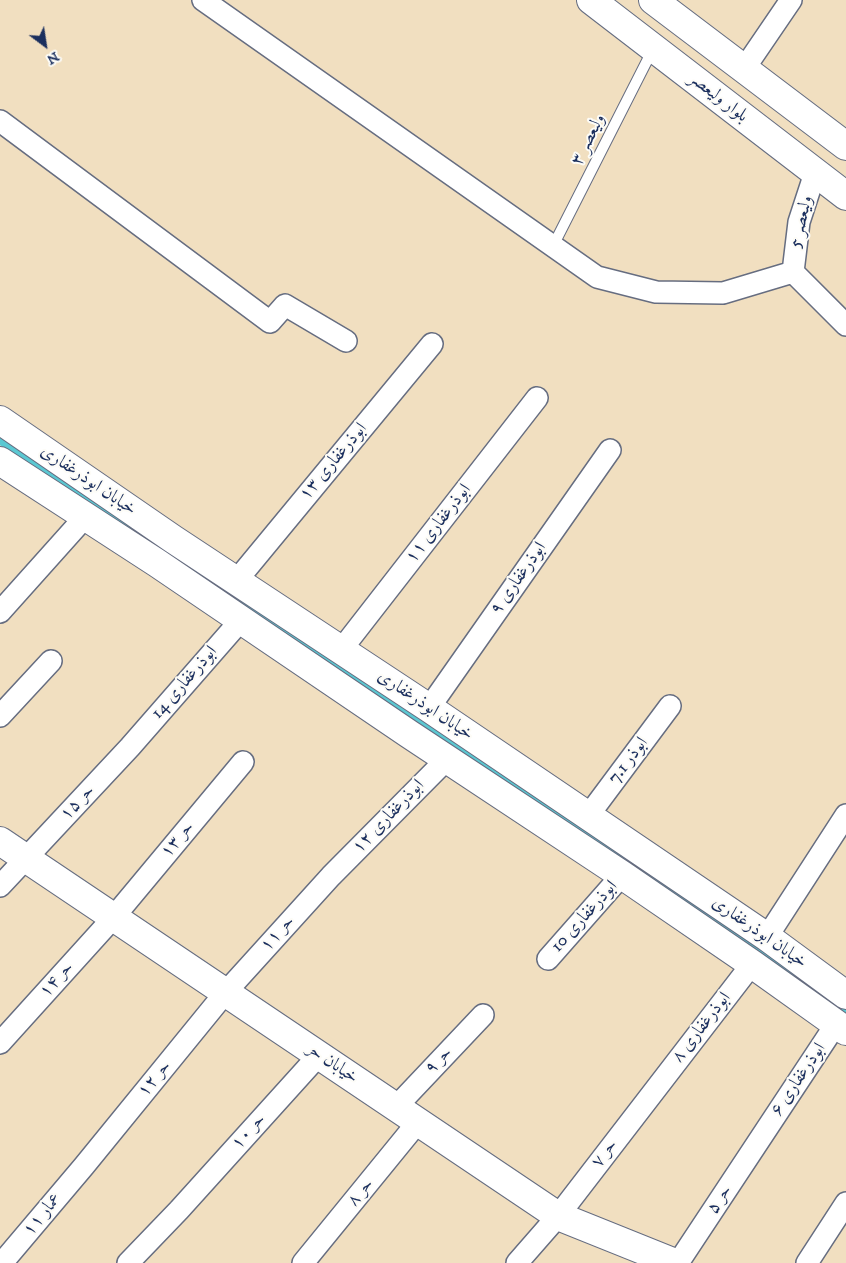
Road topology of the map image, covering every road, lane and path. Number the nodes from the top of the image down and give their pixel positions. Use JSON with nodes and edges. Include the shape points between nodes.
{"nodes":[{"id":1,"x":204,"y":0,"type":"edge"},
{"id":2,"x":591,"y":0,"type":"edge"},
{"id":3,"x":653,"y":0,"type":"edge"},
{"id":4,"x":792,"y":0,"type":"edge"},
{"id":5,"x":654,"y":48,"type":"junction"},
{"id":6,"x":744,"y":69,"type":"junction"},
{"id":7,"x":0,"y":121,"type":"edge"},
{"id":8,"x":843,"y":137,"type":"edge"},
{"id":9,"x":816,"y":173,"type":"junction"},
{"id":10,"x":846,"y":196,"type":"edge"},
{"id":11,"x":553,"y":246,"type":"junction"},
{"id":12,"x":793,"y":272,"type":"junction"},
{"id":13,"x":846,"y":325,"type":"edge"},
{"id":14,"x":346,"y":341,"type":"dead end"},
{"id":15,"x":432,"y":344,"type":"dead end"},
{"id":16,"x":538,"y":398,"type":"dead end"},
{"id":17,"x":0,"y":420,"type":"edge"},
{"id":18,"x":610,"y":450,"type":"dead end"},
{"id":19,"x":0,"y":461,"type":"edge"},
{"id":20,"x":85,"y":517,"type":"junction"},
{"id":21,"x":165,"y":551,"type":"junction"},
{"id":22,"x":237,"y":580,"type":"junction"},
{"id":23,"x":0,"y":612,"type":"edge"},
{"id":24,"x":240,"y":620,"type":"junction"},
{"id":25,"x":341,"y":650,"type":"junction"},
{"id":26,"x":51,"y":661,"type":"dead end"},
{"id":27,"x":670,"y":706,"type":"dead end"},
{"id":28,"x":429,"y":708,"type":"junction"},
{"id":29,"x":0,"y":716,"type":"edge"},
{"id":30,"x":130,"y":747,"type":"joint"},
{"id":31,"x":447,"y":758,"type":"junction"},
{"id":32,"x":243,"y":762,"type":"dead end"},
{"id":33,"x":846,"y":815,"type":"edge"},
{"id":34,"x":588,"y":816,"type":"junction"},
{"id":35,"x":0,"y":841,"type":"edge"},
{"id":36,"x":26,"y":859,"type":"junction"},
{"id":37,"x":622,"y":875,"type":"junction"},
{"id":38,"x":331,"y":876,"type":"joint"},
{"id":39,"x":0,"y":886,"type":"edge"},
{"id":40,"x":113,"y":918,"type":"junction"},
{"id":41,"x":767,"y":937,"type":"junction"},
{"id":42,"x":548,"y":959,"type":"dead end"},
{"id":43,"x":752,"y":964,"type":"junction"},
{"id":44,"x":225,"y":993,"type":"junction"},
{"id":45,"x":846,"y":995,"type":"edge"},
{"id":46,"x":482,"y":1015,"type":"dead end"},
{"id":47,"x":841,"y":1028,"type":"edge"},
{"id":48,"x":0,"y":1043,"type":"edge"},
{"id":49,"x":319,"y":1055,"type":"junction"},
{"id":50,"x":652,"y":1092,"type":"joint"},
{"id":51,"x":396,"y":1107,"type":"junction"},
{"id":52,"x":418,"y":1122,"type":"junction"},
{"id":53,"x":762,"y":1136,"type":"joint"},
{"id":54,"x":84,"y":1166,"type":"joint"},
{"id":55,"x":846,"y":1203,"type":"edge"},
{"id":56,"x":558,"y":1216,"type":"junction"},
{"id":57,"x":2,"y":1263,"type":"edge"},
{"id":58,"x":128,"y":1263,"type":"edge"},
{"id":59,"x":303,"y":1263,"type":"edge"},
{"id":60,"x":517,"y":1263,"type":"edge"},
{"id":61,"x":677,"y":1263,"type":"edge"},
{"id":62,"x":807,"y":1263,"type":"edge"}],
"edges":[{"from":1,"to":11,"type":"street"},
{"from":2,"to":5,"type":"street","name":"بلوار ولیعصر"},
{"from":3,"to":6,"type":"street"},
{"from":4,"to":6,"type":"street"},
{"from":5,"to":9,"type":"street","name":"بلوار ولیعصر"},
{"from":5,"to":11,"type":"lane","name":"ولیعصر ۳"},
{"from":6,"to":8,"type":"street"},
{"from":7,"to":14,"type":"street","via":[[270,322],[285,305]]},
{"from":9,"to":10,"type":"street","name":"بلوار ولیعصر"},
{"from":9,"to":12,"type":"street","name":"ولیعصر 5","via":[[799,222]]},
{"from":11,"to":12,"type":"street","via":[[597,277],[656,292],[723,293]]},
{"from":12,"to":13,"type":"street"},
{"from":15,"to":22,"type":"street","name":"ابوذرغفاری ۱۳"},
{"from":16,"to":25,"type":"street","name":"ابوذرغفاری ۱۱"},
{"from":17,"to":21,"type":"street","name":"خیابان ابوذرغفاری"},
{"from":18,"to":28,"type":"street","name":"ابوذرغفاری ۹"},
{"from":19,"to":20,"type":"street","name":"خیابان ابوذرغفاری"},
{"from":20,"to":21,"type":"street","name":"خیابان ابوذرغفاری"},
{"from":20,"to":23,"type":"street"},
{"from":21,"to":22,"type":"street","name":"خیابان ابوذرغفاری"},
{"from":21,"to":24,"type":"street","name":"خیابان ابوذرغفاری"},
{"from":22,"to":25,"type":"street","name":"خیابان ابوذرغفاری"},
{"from":24,"to":30,"type":"street","name":"ابوذرغفاری 14"},
{"from":24,"to":31,"type":"street","name":"خیابان ابوذرغفاری"},
{"from":25,"to":28,"type":"street","name":"خیابان ابوذرغفاری"},
{"from":26,"to":29,"type":"street"},
{"from":27,"to":34,"type":"street","name":"ابوذر 7.1"},
{"from":28,"to":34,"type":"street","name":"خیابان ابوذرغفاری"},
{"from":30,"to":36,"type":"street","name":"حر ۱۵"},
{"from":31,"to":37,"type":"street","name":"خیابان ابوذرغفاری"},
{"from":31,"to":38,"type":"street","name":"ابوذرغفاری ۱۲"},
{"from":32,"to":40,"type":"street","name":"حر ۱۳"},
{"from":33,"to":41,"type":"street"},
{"from":34,"to":41,"type":"street","name":"خیابان ابوذرغفاری"},
{"from":35,"to":36,"type":"street","name":"خیابان حر"},
{"from":36,"to":39,"type":"street","name":"حر ۱۵"},
{"from":36,"to":40,"type":"street","name":"خیابان حر"},
{"from":37,"to":42,"type":"street","name":"ابوذرغفاری 10"},
{"from":37,"to":43,"type":"street","name":"خیابان ابوذرغفاری"},
{"from":38,"to":44,"type":"street","name":"حر ۱۱"},
{"from":40,"to":44,"type":"street","name":"خیابان حر"},
{"from":40,"to":48,"type":"street","name":"حر ۱۴"},
{"from":41,"to":45,"type":"street","name":"خیابان ابوذرغفاری"},
{"from":43,"to":47,"type":"street","name":"خیابان ابوذرغفاری"},
{"from":43,"to":50,"type":"street","name":"ابوذرغفاری ۸"},
{"from":44,"to":49,"type":"street","name":"خیابان حر"},
{"from":44,"to":54,"type":"street","name":"حر ۱۲"},
{"from":46,"to":51,"type":"street","name":"حر ۹"},
{"from":47,"to":53,"type":"street","name":"ابوذرغفاری ۶"},
{"from":49,"to":51,"type":"street","name":"خیابان حر"},
{"from":49,"to":58,"type":"street","name":"حر ۱۰"},
{"from":50,"to":56,"type":"street","name":"حر ۷"},
{"from":51,"to":52,"type":"street","name":"خیابان حر"},
{"from":52,"to":56,"type":"street","name":"خیابان حر"},
{"from":52,"to":59,"type":"street","name":"حر ۸"},
{"from":53,"to":61,"type":"street","name":"حر ۵"},
{"from":54,"to":57,"type":"street","name":"عمار ۱۱"},
{"from":55,"to":62,"type":"street"},
{"from":56,"to":60,"type":"street","name":"حر ۷"},
{"from":56,"to":61,"type":"street","name":"خیابان حر"}]}
